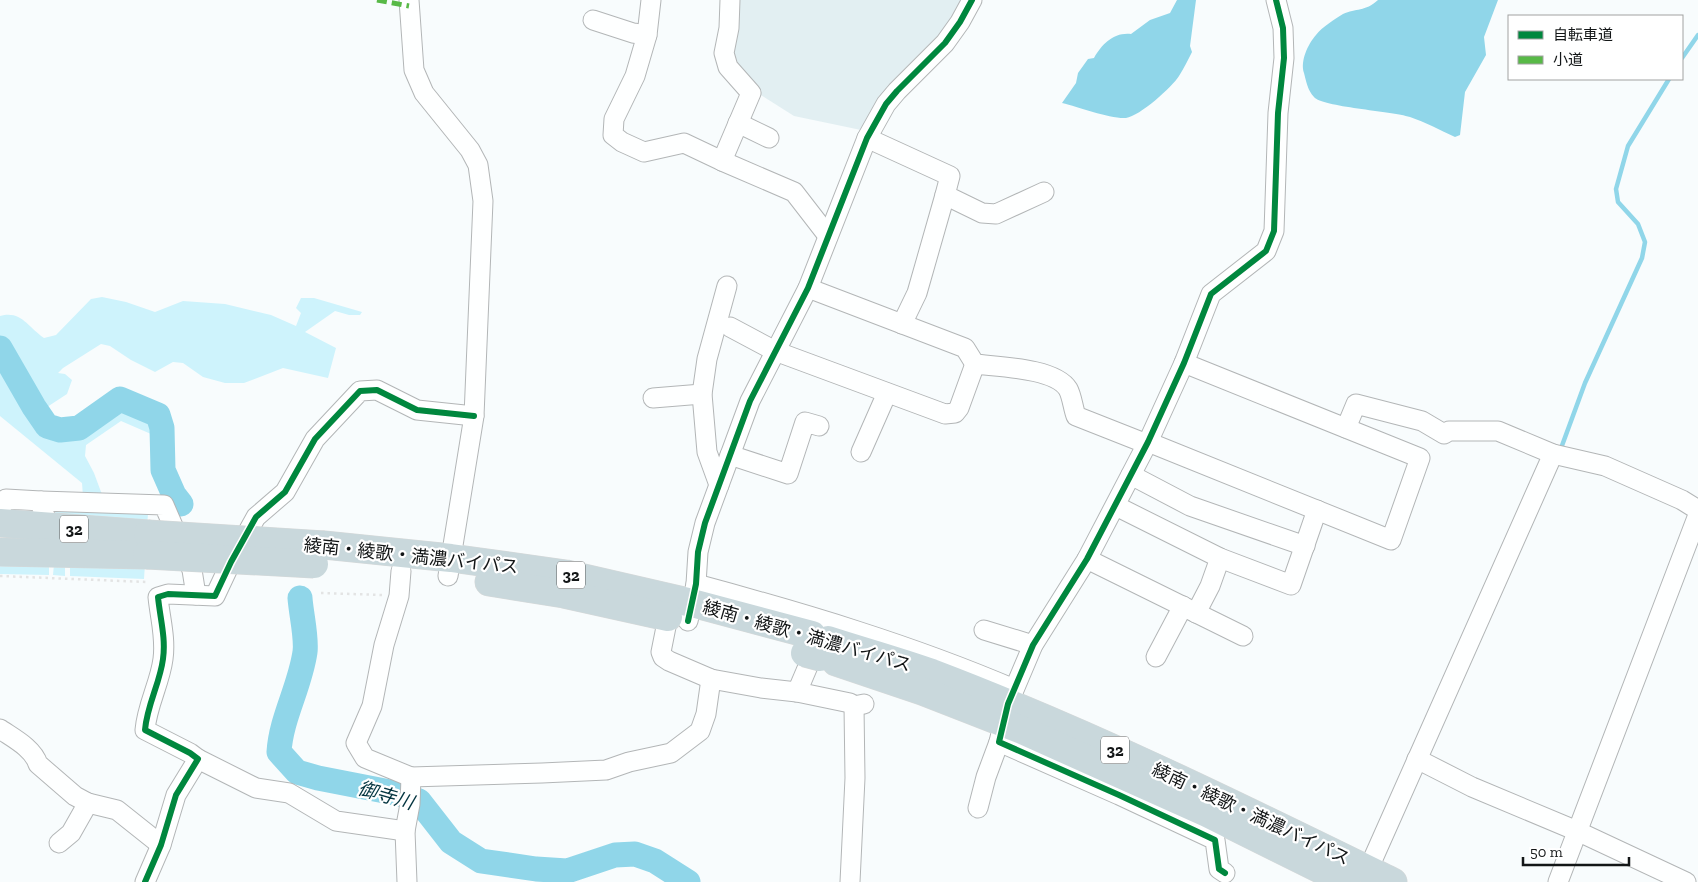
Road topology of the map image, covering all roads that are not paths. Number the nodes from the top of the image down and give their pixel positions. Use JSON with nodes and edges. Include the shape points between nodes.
{"nodes":[{"id":1,"x":409,"y":0,"type":"edge"},
{"id":2,"x":651,"y":0,"type":"edge"},
{"id":3,"x":730,"y":0,"type":"edge"},
{"id":4,"x":972,"y":0,"type":"edge"},
{"id":5,"x":1276,"y":0,"type":"edge"},
{"id":6,"x":593,"y":20,"type":"dead end"},
{"id":7,"x":647,"y":35,"type":"junction"},
{"id":8,"x":738,"y":123,"type":"junction"},
{"id":9,"x":769,"y":138,"type":"dead end"},
{"id":10,"x":867,"y":138,"type":"junction"},
{"id":11,"x":722,"y":161,"type":"junction"},
{"id":12,"x":1044,"y":192,"type":"dead end"},
{"id":13,"x":945,"y":195,"type":"junction"},
{"id":14,"x":828,"y":236,"type":"junction"},
{"id":15,"x":727,"y":286,"type":"dead end"},
{"id":16,"x":808,"y":288,"type":"junction"},
{"id":17,"x":902,"y":324,"type":"junction"},
{"id":18,"x":730,"y":327,"type":"dead end"},
{"id":19,"x":775,"y":351,"type":"junction"},
{"id":20,"x":1184,"y":363,"type":"junction"},
{"id":21,"x":975,"y":364,"type":"junction"},
{"id":22,"x":887,"y":393,"type":"junction"},
{"id":23,"x":702,"y":394,"type":"junction"},
{"id":24,"x":653,"y":398,"type":"dead end"},
{"id":25,"x":474,"y":416,"type":"junction"},
{"id":26,"x":819,"y":426,"type":"dead end"},
{"id":27,"x":1346,"y":428,"type":"junction"},
{"id":28,"x":1148,"y":443,"type":"junction"},
{"id":29,"x":861,"y":452,"type":"dead end"},
{"id":30,"x":1553,"y":454,"type":"junction"},
{"id":31,"x":730,"y":455,"type":"junction"},
{"id":32,"x":1131,"y":475,"type":"junction"},
{"id":33,"x":719,"y":484,"type":"junction"},
{"id":34,"x":41,"y":501,"type":"junction"},
{"id":35,"x":1116,"y":506,"type":"junction"},
{"id":36,"x":0,"y":510,"type":"edge"},
{"id":37,"x":1317,"y":510,"type":"junction"},
{"id":38,"x":1698,"y":510,"type":"edge"},
{"id":39,"x":1698,"y":515,"type":"edge"},
{"id":40,"x":0,"y":523,"type":"edge"},
{"id":41,"x":49,"y":527,"type":"junction"},
{"id":42,"x":147,"y":544,"type":"junction"},
{"id":43,"x":1305,"y":546,"type":"junction"},
{"id":44,"x":0,"y":552,"type":"edge"},
{"id":45,"x":324,"y":555,"type":"junction"},
{"id":46,"x":1220,"y":558,"type":"junction"},
{"id":47,"x":1087,"y":559,"type":"junction"},
{"id":48,"x":450,"y":567,"type":"junction"},
{"id":49,"x":400,"y":584,"type":"junction"},
{"id":50,"x":196,"y":595,"type":"junction"},
{"id":51,"x":686,"y":606,"type":"junction"},
{"id":52,"x":1190,"y":610,"type":"junction"},
{"id":53,"x":984,"y":630,"type":"dead end"},
{"id":54,"x":1243,"y":636,"type":"dead end"},
{"id":55,"x":819,"y":641,"type":"junction"},
{"id":56,"x":1033,"y":645,"type":"junction"},
{"id":57,"x":1156,"y":657,"type":"dead end"},
{"id":58,"x":711,"y":678,"type":"junction"},
{"id":59,"x":797,"y":692,"type":"junction"},
{"id":60,"x":1007,"y":714,"type":"junction"},
{"id":61,"x":0,"y":729,"type":"edge"},
{"id":62,"x":198,"y":759,"type":"junction"},
{"id":63,"x":1421,"y":760,"type":"junction"},
{"id":64,"x":410,"y":790,"type":"junction"},
{"id":65,"x":88,"y":803,"type":"junction"},
{"id":66,"x":978,"y":808,"type":"dead end"},
{"id":67,"x":1229,"y":824,"type":"junction"},
{"id":68,"x":1577,"y":831,"type":"junction"},
{"id":69,"x":405,"y":832,"type":"junction"},
{"id":70,"x":59,"y":844,"type":"dead end"},
{"id":71,"x":161,"y":845,"type":"junction"},
{"id":72,"x":1357,"y":876,"type":"edge"},
{"id":73,"x":1224,"y":878,"type":"edge"},
{"id":74,"x":145,"y":882,"type":"edge"},
{"id":75,"x":407,"y":882,"type":"edge"},
{"id":76,"x":850,"y":882,"type":"edge"},
{"id":77,"x":1393,"y":882,"type":"edge"},
{"id":78,"x":1558,"y":882,"type":"edge"},
{"id":79,"x":1686,"y":882,"type":"edge"}],
"edges":[{"from":1,"to":25,"type":"street","via":[[414,70],[424,93],[470,150],[478,165],[482,185]]},
{"from":2,"to":7,"type":"street"},
{"from":3,"to":8,"type":"street","via":[[724,53],[728,67],[751,93]]},
{"from":4,"to":10,"type":"street","via":[[945,43],[886,104]]},
{"from":5,"to":20,"type":"street","via":[[1283,28],[1284,58],[1278,113],[1274,232],[1266,251],[1211,294]]},
{"from":6,"to":7,"type":"street"},
{"from":7,"to":11,"type":"street","via":[[635,76],[614,119],[614,135],[644,152],[684,143]]},
{"from":8,"to":9,"type":"street"},
{"from":8,"to":11,"type":"street"},
{"from":10,"to":13,"type":"street","via":[[950,176]]},
{"from":10,"to":14,"type":"street"},
{"from":11,"to":14,"type":"street","via":[[794,192]]},
{"from":12,"to":13,"type":"street","via":[[996,214],[982,213]]},
{"from":13,"to":17,"type":"street","via":[[917,293]]},
{"from":14,"to":16,"type":"street"},
{"from":15,"to":23,"type":"street","via":[[707,359]]},
{"from":16,"to":17,"type":"street"},
{"from":16,"to":19,"type":"street"},
{"from":17,"to":21,"type":"street","via":[[964,348]]},
{"from":18,"to":19,"type":"street"},
{"from":19,"to":22,"type":"street"},
{"from":19,"to":31,"type":"street","via":[[750,401]]},
{"from":20,"to":27,"type":"street"},
{"from":20,"to":28,"type":"street"},
{"from":21,"to":22,"type":"street","via":[[958,408],[950,414]]},
{"from":21,"to":28,"type":"street","via":[[1046,374],[1059,379],[1069,390],[1076,416]]},
{"from":22,"to":29,"type":"street"},
{"from":23,"to":24,"type":"street"},
{"from":23,"to":33,"type":"street","via":[[707,452]]},
{"from":25,"to":48,"type":"street"},
{"from":25,"to":50,"type":"street","via":[[418,410],[377,390],[360,391],[315,439],[286,492],[256,517],[215,596]]},
{"from":26,"to":31,"type":"street","via":[[805,422],[788,474]]},
{"from":27,"to":30,"type":"street","via":[[1356,404],[1422,421],[1444,434],[1449,431],[1498,430]]},
{"from":27,"to":37,"type":"street","via":[[1420,458],[1391,540]]},
{"from":28,"to":32,"type":"street"},
{"from":28,"to":37,"type":"street"},
{"from":30,"to":38,"type":"street","via":[[1605,466]]},
{"from":30,"to":63,"type":"street"},
{"from":31,"to":33,"type":"street"},
{"from":32,"to":35,"type":"street"},
{"from":32,"to":43,"type":"street","via":[[1190,506]]},
{"from":33,"to":51,"type":"street","via":[[705,523]]},
{"from":34,"to":36,"type":"street","via":[[6,499]]},
{"from":34,"to":41,"type":"street"},
{"from":34,"to":50,"type":"street","via":[[164,505],[192,570]]},
{"from":35,"to":46,"type":"street"},
{"from":35,"to":47,"type":"street"},
{"from":37,"to":43,"type":"street"},
{"from":39,"to":68,"type":"street"},
{"from":40,"to":41,"type":"highway","name":"綾南・綾歌・満濃バイパス","number":"32"},
{"from":41,"to":42,"type":"highway","name":"綾南・綾歌・満濃バイパス","number":"32"},
{"from":42,"to":44,"type":"highway","name":"綾南・綾歌・満濃バイパス","number":"32"},
{"from":42,"to":45,"type":"highway","name":"綾南・綾歌・満濃バイパス","number":"32","bridge":true},
{"from":43,"to":46,"type":"street","via":[[1291,585]]},
{"from":45,"to":48,"type":"highway","name":"綾南・綾歌・満濃バイパス","number":"32"},
{"from":45,"to":49,"type":"highway","name":"綾南・綾歌・満濃バイパス","number":"32"},
{"from":46,"to":52,"type":"street","via":[[1210,586]]},
{"from":47,"to":52,"type":"street"},
{"from":47,"to":56,"type":"street"},
{"from":48,"to":49,"type":"highway","name":"綾南・綾歌・満濃バイパス","number":"32"},
{"from":48,"to":51,"type":"highway","name":"綾南・綾歌・満濃バイパス","number":"32","via":[[564,594]]},
{"from":49,"to":64,"type":"street","via":[[372,706],[356,743],[365,758]]},
{"from":50,"to":62,"type":"street","via":[[158,597],[165,639],[163,661],[145,730]]},
{"from":51,"to":55,"type":"highway","name":"綾南・綾歌・満濃バイパス","number":"32"},
{"from":51,"to":55,"type":"street"},
{"from":51,"to":58,"type":"street","via":[[661,652],[663,657]]},
{"from":52,"to":54,"type":"street"},
{"from":52,"to":57,"type":"street"},
{"from":53,"to":56,"type":"street"},
{"from":55,"to":59,"type":"street"},
{"from":55,"to":60,"type":"highway","name":"綾南・綾歌・満濃バイパス","number":"32","via":[[922,691]]},
{"from":55,"to":60,"type":"street","via":[[920,652]]},
{"from":56,"to":60,"type":"street"},
{"from":58,"to":59,"type":"street"},
{"from":58,"to":64,"type":"street","via":[[700,732],[671,753],[606,770]]},
{"from":59,"to":76,"type":"street","via":[[859,705]]},
{"from":60,"to":66,"type":"street"},
{"from":60,"to":67,"type":"highway","name":"綾南・綾歌・満濃バイパス","number":"32"},
{"from":60,"to":72,"type":"highway","name":"綾南・綾歌・満濃バイパス","number":"32","via":[[1214,794]]},
{"from":60,"to":73,"type":"street","via":[[1215,840],[1219,869]]},
{"from":61,"to":65,"type":"street","via":[[22,744],[38,764],[75,796]]},
{"from":62,"to":69,"type":"street","via":[[256,788],[289,793],[336,821]]},
{"from":62,"to":71,"type":"street","via":[[176,795]]},
{"from":63,"to":68,"type":"street","via":[[1472,787]]},
{"from":63,"to":72,"type":"street"},
{"from":64,"to":69,"type":"street"},
{"from":65,"to":70,"type":"street","via":[[71,834]]},
{"from":65,"to":71,"type":"street","via":[[117,810]]},
{"from":67,"to":72,"type":"highway","name":"綾南・綾歌・満濃バイパス","number":"32"},
{"from":67,"to":73,"type":"street","via":[[1222,837]]},
{"from":68,"to":78,"type":"street"},
{"from":68,"to":79,"type":"street"},
{"from":69,"to":75,"type":"street"},
{"from":71,"to":74,"type":"street"},
{"from":72,"to":77,"type":"highway","name":"綾南・綾歌・満濃バイパス","number":"32"}]}
